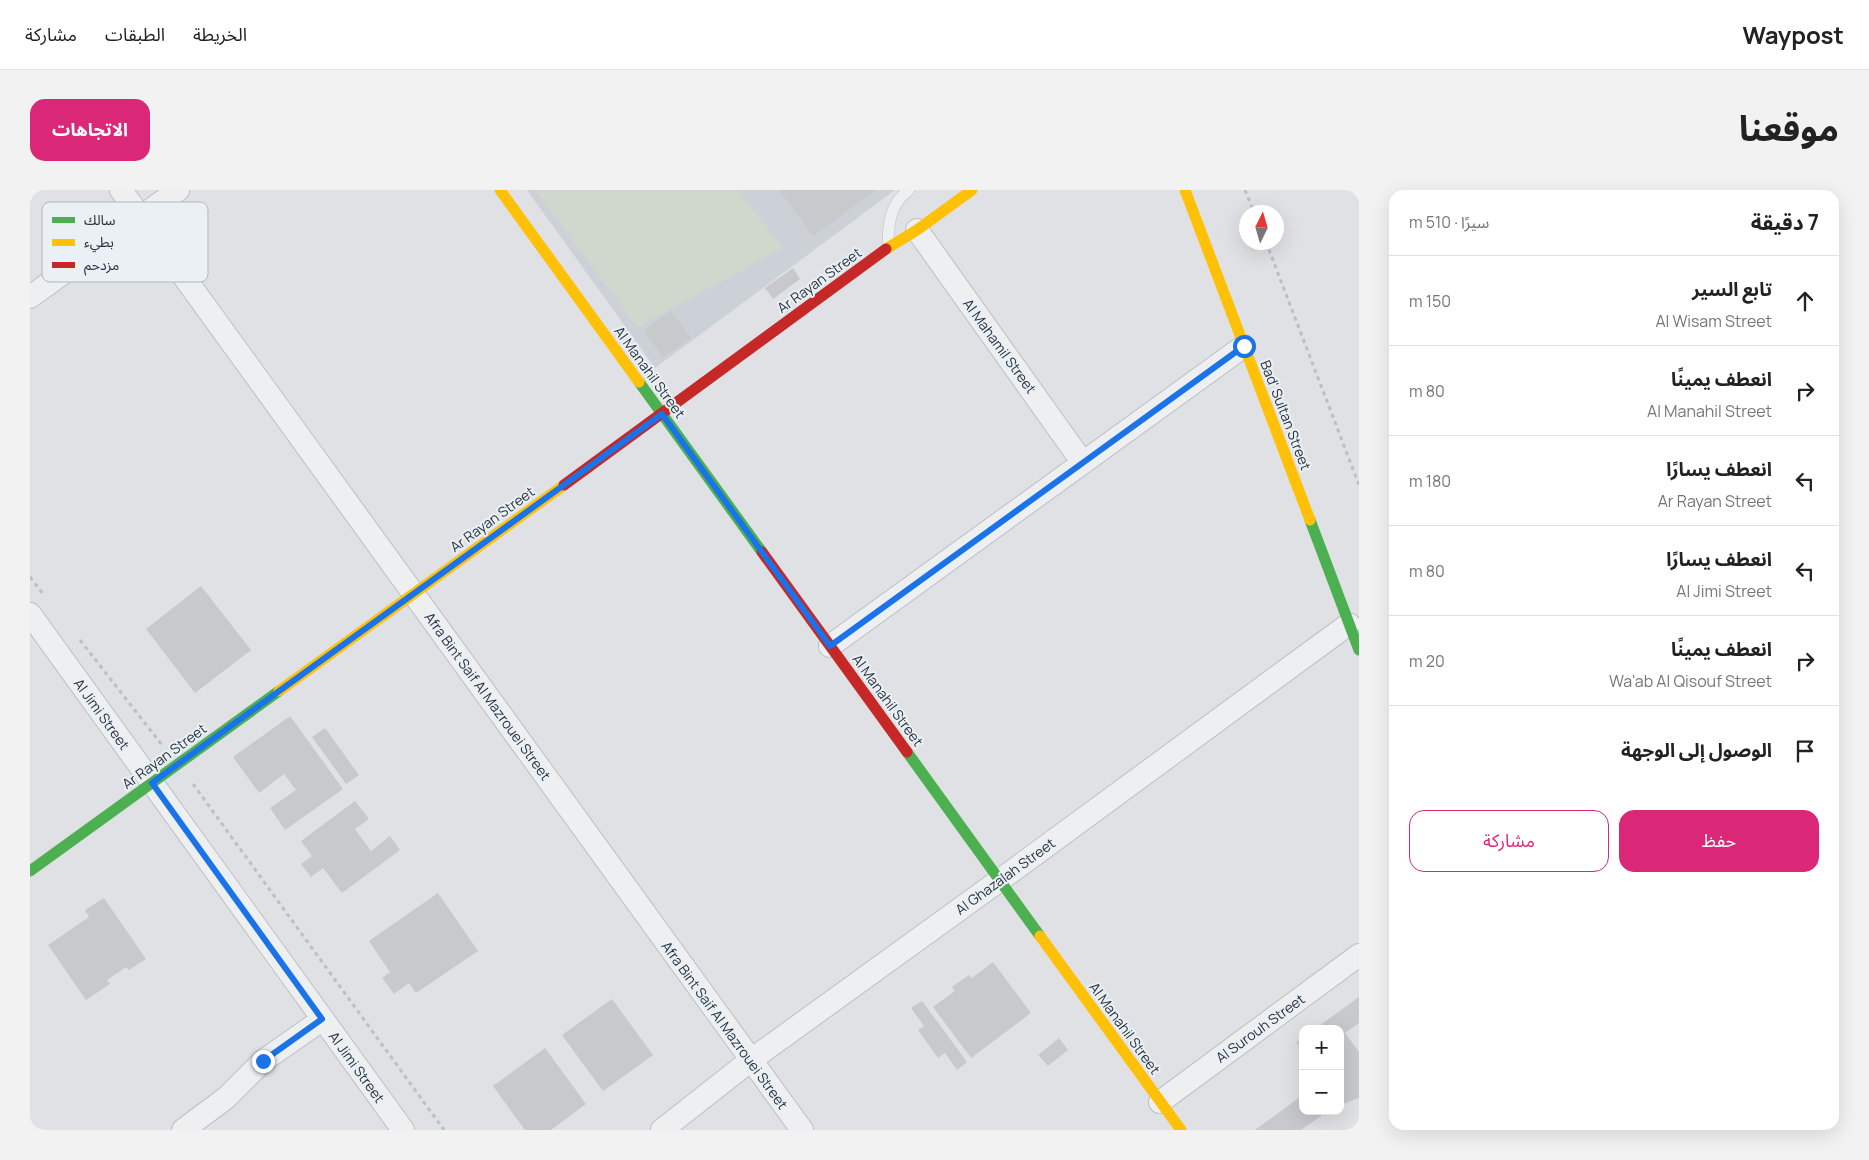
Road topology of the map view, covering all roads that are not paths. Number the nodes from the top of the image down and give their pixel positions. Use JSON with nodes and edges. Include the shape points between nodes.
{"nodes":[{"id":1,"x":121,"y":190,"type":"edge"},
{"id":2,"x":178,"y":190,"type":"edge"},
{"id":3,"x":500,"y":190,"type":"edge"},
{"id":4,"x":909,"y":190,"type":"edge"},
{"id":5,"x":972,"y":190,"type":"edge"},
{"id":6,"x":1185,"y":190,"type":"edge"},
{"id":7,"x":129,"y":202,"type":"edge"},
{"id":8,"x":161,"y":202,"type":"edge"},
{"id":9,"x":916,"y":230,"type":"junction"},
{"id":10,"x":888,"y":248,"type":"junction"},
{"id":11,"x":51,"y":282,"type":"edge"},
{"id":12,"x":187,"y":282,"type":"edge"},
{"id":13,"x":30,"y":297,"type":"edge"},
{"id":14,"x":1244,"y":346,"type":"junction"},
{"id":15,"x":662,"y":414,"type":"junction"},
{"id":16,"x":1083,"y":463,"type":"junction"},
{"id":17,"x":414,"y":594,"type":"junction"},
{"id":18,"x":30,"y":614,"type":"edge"},
{"id":19,"x":1349,"y":624,"type":"junction"},
{"id":20,"x":830,"y":646,"type":"junction"},
{"id":21,"x":1359,"y":650,"type":"edge"},
{"id":22,"x":152,"y":783,"type":"junction"},
{"id":23,"x":30,"y":872,"type":"edge"},
{"id":24,"x":1000,"y":880,"type":"junction"},
{"id":25,"x":1359,"y":955,"type":"edge"},
{"id":26,"x":322,"y":1019,"type":"junction"},
{"id":27,"x":751,"y":1060,"type":"junction"},
{"id":28,"x":1160,"y":1102,"type":"junction"},
{"id":29,"x":183,"y":1130,"type":"edge"},
{"id":30,"x":403,"y":1130,"type":"edge"},
{"id":31,"x":662,"y":1130,"type":"edge"},
{"id":32,"x":802,"y":1130,"type":"edge"},
{"id":33,"x":1181,"y":1130,"type":"edge"}],
"edges":[{"from":1,"to":7,"type":"street","name":"Afra Bint Saif Al Mazrouei Street"},
{"from":2,"to":8,"type":"street"},
{"from":3,"to":15,"type":"street","name":"Al Manahil Street"},
{"from":4,"to":10,"type":"lane","via":[[892,212]]},
{"from":5,"to":9,"type":"street","name":"Ar Rayan Street"},
{"from":6,"to":14,"type":"street","name":"Bad' Sultan Street"},
{"from":9,"to":10,"type":"street","name":"Ar Rayan Street"},
{"from":9,"to":16,"type":"street","name":"Al Mahamil Street"},
{"from":10,"to":15,"type":"street","name":"Ar Rayan Street"},
{"from":11,"to":13,"type":"street"},
{"from":12,"to":17,"type":"street","name":"Afra Bint Saif Al Mazrouei Street"},
{"from":14,"to":16,"type":"street"},
{"from":14,"to":19,"type":"street","name":"Bad' Sultan Street"},
{"from":15,"to":17,"type":"street","name":"Ar Rayan Street"},
{"from":15,"to":20,"type":"street","name":"Al Manahil Street"},
{"from":16,"to":20,"type":"street"},
{"from":17,"to":22,"type":"street","name":"Ar Rayan Street"},
{"from":17,"to":27,"type":"street","name":"Afra Bint Saif Al Mazrouei Street"},
{"from":18,"to":22,"type":"street","name":"Al Jimi Street"},
{"from":19,"to":21,"type":"street","name":"Bad' Sultan Street"},
{"from":19,"to":24,"type":"street","name":"Al Ghazalah Street"},
{"from":20,"to":24,"type":"street","name":"Al Manahil Street"},
{"from":22,"to":23,"type":"street","name":"Ar Rayan Street"},
{"from":22,"to":26,"type":"street","name":"Al Jimi Street"},
{"from":24,"to":27,"type":"street","name":"Al Ghazalah Street"},
{"from":24,"to":28,"type":"street","name":"Al Manahil Street"},
{"from":25,"to":28,"type":"street","name":"Al Surouh Street"},
{"from":26,"to":29,"type":"street","via":[[263,1061],[226,1098]]},
{"from":26,"to":30,"type":"street","name":"Al Jimi Street"},
{"from":27,"to":31,"type":"street","name":"Al Ghazalah Street"},
{"from":27,"to":32,"type":"street","name":"Afra Bint Saif Al Mazrouei Street"},
{"from":28,"to":33,"type":"street","name":"Al Manahil Street"}]}
